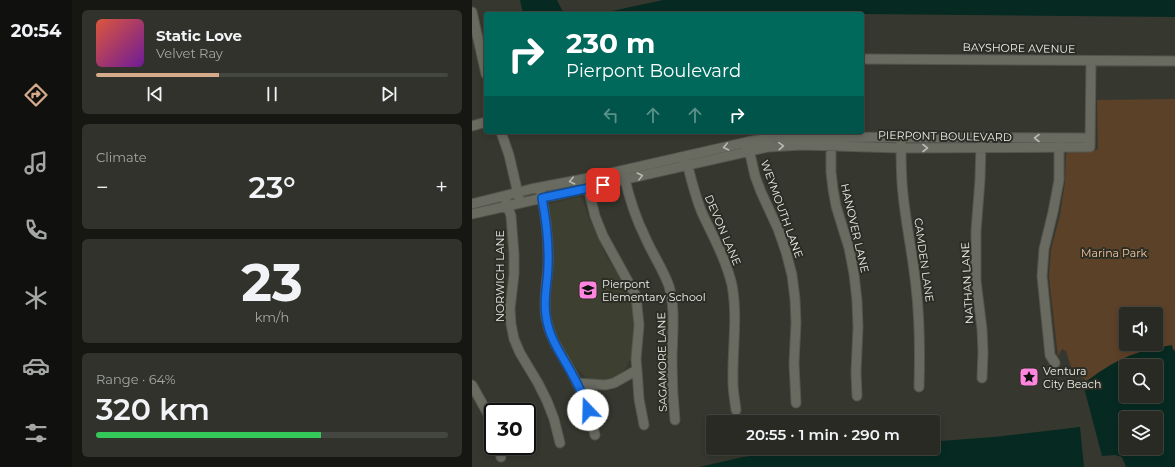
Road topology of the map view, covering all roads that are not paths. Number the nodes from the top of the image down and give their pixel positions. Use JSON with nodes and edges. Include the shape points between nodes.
{"nodes":[{"id":1,"x":472,"y":12,"type":"edge"},
{"id":2,"x":475,"y":45,"type":"edge"},
{"id":3,"x":864,"y":59,"type":"edge"},
{"id":4,"x":1092,"y":61,"type":"junction"},
{"id":5,"x":1175,"y":61,"type":"edge"},
{"id":6,"x":484,"y":69,"type":"edge"},
{"id":7,"x":484,"y":123,"type":"edge"},
{"id":8,"x":472,"y":126,"type":"edge"},
{"id":9,"x":502,"y":134,"type":"edge"},
{"id":10,"x":901,"y":137,"type":"junction"},
{"id":11,"x":981,"y":138,"type":"junction"},
{"id":12,"x":1059,"y":138,"type":"junction"},
{"id":13,"x":1090,"y":138,"type":"junction"},
{"id":14,"x":830,"y":141,"type":"junction"},
{"id":15,"x":748,"y":147,"type":"junction"},
{"id":16,"x":901,"y":148,"type":"junction"},
{"id":17,"x":981,"y":148,"type":"junction"},
{"id":18,"x":1059,"y":148,"type":"junction"},
{"id":19,"x":687,"y":160,"type":"junction"},
{"id":20,"x":623,"y":170,"type":"junction"},
{"id":21,"x":589,"y":178,"type":"junction"},
{"id":22,"x":625,"y":180,"type":"junction"},
{"id":23,"x":591,"y":187,"type":"junction"},
{"id":24,"x":540,"y":188,"type":"junction"},
{"id":25,"x":518,"y":193,"type":"junction"},
{"id":26,"x":505,"y":196,"type":"junction"},
{"id":27,"x":542,"y":198,"type":"junction"},
{"id":28,"x":520,"y":203,"type":"junction"},
{"id":29,"x":472,"y":204,"type":"edge"},
{"id":30,"x":507,"y":206,"type":"junction"},
{"id":31,"x":472,"y":214,"type":"edge"},
{"id":32,"x":1055,"y":363,"type":"dead end"},
{"id":33,"x":637,"y":370,"type":"junction"},
{"id":34,"x":982,"y":378,"type":"dead end"},
{"id":35,"x":577,"y":383,"type":"junction"},
{"id":36,"x":472,"y":385,"type":"edge"},
{"id":37,"x":919,"y":387,"type":"dead end"},
{"id":38,"x":858,"y":396,"type":"dead end"},
{"id":39,"x":796,"y":403,"type":"dead end"},
{"id":40,"x":484,"y":407,"type":"edge"},
{"id":41,"x":736,"y":410,"type":"dead end"},
{"id":42,"x":675,"y":420,"type":"dead end"},
{"id":43,"x":644,"y":425,"type":"dead end"},
{"id":44,"x":595,"y":435,"type":"dead end"},
{"id":45,"x":560,"y":443,"type":"dead end"}],
"edges":[{"from":1,"to":2,"type":"street"},
{"from":2,"to":6,"type":"street"},
{"from":3,"to":4,"type":"street","name":"BAYSHORE AVENUE"},
{"from":4,"to":5,"type":"street","name":"BAYSHORE AVENUE"},
{"from":4,"to":13,"type":"street"},
{"from":7,"to":8,"type":"street"},
{"from":9,"to":25,"type":"street"},
{"from":10,"to":11,"type":"street","name":"PIERPONT BOULEVARD"},
{"from":10,"to":14,"type":"street","name":"PIERPONT BOULEVARD"},
{"from":10,"to":16,"type":"street","name":"CAMDEN LANE"},
{"from":12,"to":11,"type":"street","name":"PIERPONT BOULEVARD","one_way":true},
{"from":11,"to":17,"type":"street","name":"NATHAN LANE"},
{"from":12,"to":13,"type":"street","name":"PIERPONT BOULEVARD"},
{"from":12,"to":18,"type":"street"},
{"from":13,"to":18,"type":"street","name":"PIERPONT BOULEVARD","via":[[1090,147]]},
{"from":14,"to":15,"type":"street","name":"PIERPONT BOULEVARD","via":[[775,137]]},
{"from":14,"to":16,"type":"street","name":"PIERPONT BOULEVARD"},
{"from":14,"to":38,"type":"street","name":"HANOVER LANE","via":[[833,189],[849,248],[857,301]]},
{"from":15,"to":19,"type":"street","name":"PIERPONT BOULEVARD"},
{"from":15,"to":39,"type":"street","name":"WEYMOUTH LANE","via":[[759,187],[778,229],[792,275],[796,323]]},
{"from":16,"to":17,"type":"street","name":"PIERPONT BOULEVARD","one_way":true},
{"from":16,"to":37,"type":"street","name":"CAMDEN LANE","via":[[903,193],[919,317]]},
{"from":17,"to":18,"type":"street","name":"PIERPONT BOULEVARD"},
{"from":17,"to":34,"type":"street","name":"NATHAN LANE","via":[[976,281],[982,329]]},
{"from":18,"to":32,"type":"street","via":[[1059,180],[1044,249],[1042,276],[1050,355]]},
{"from":19,"to":20,"type":"street","name":"PIERPONT BOULEVARD"},
{"from":22,"to":19,"type":"street","name":"PIERPONT BOULEVARD","one_way":true},
{"from":19,"to":41,"type":"street","name":"DEVON LANE","via":[[695,194],[720,249],[732,285],[736,322],[733,383]]},
{"from":20,"to":21,"type":"street","name":"PIERPONT BOULEVARD"},
{"from":20,"to":22,"type":"street","name":"SAGAMORE LANE"},
{"from":21,"to":23,"type":"street"},
{"from":21,"to":24,"type":"street","name":"PIERPONT BOULEVARD","one_way":true},
{"from":22,"to":23,"type":"street","name":"PIERPONT BOULEVARD"},
{"from":22,"to":42,"type":"street","name":"SAGAMORE LANE","via":[[638,223],[669,286],[674,319],[672,375]]},
{"from":23,"to":27,"type":"street","name":"PIERPONT BOULEVARD"},
{"from":23,"to":33,"type":"street","via":[[590,195],[595,216],[612,254],[636,296],[639,325]]},
{"from":24,"to":25,"type":"street","name":"PIERPONT BOULEVARD"},
{"from":24,"to":27,"type":"street"},
{"from":25,"to":26,"type":"street","name":"PIERPONT BOULEVARD"},
{"from":25,"to":28,"type":"street"},
{"from":26,"to":29,"type":"street","name":"PIERPONT BOULEVARD"},
{"from":26,"to":30,"type":"street","name":"NORWICH LANE"},
{"from":27,"to":28,"type":"street","name":"PIERPONT BOULEVARD"},
{"from":27,"to":35,"type":"street","via":[[549,247],[546,316],[554,344]]},
{"from":28,"to":30,"type":"street","name":"PIERPONT BOULEVARD"},
{"from":30,"to":31,"type":"street","name":"PIERPONT BOULEVARD"},
{"from":30,"to":45,"type":"street","name":"NORWICH LANE","via":[[511,216],[514,254],[510,309],[514,339],[547,401]]},
{"from":33,"to":35,"type":"street","via":[[614,383],[605,385]]},
{"from":33,"to":43,"type":"street"},
{"from":35,"to":44,"type":"street"},
{"from":36,"to":40,"type":"street"}]}
